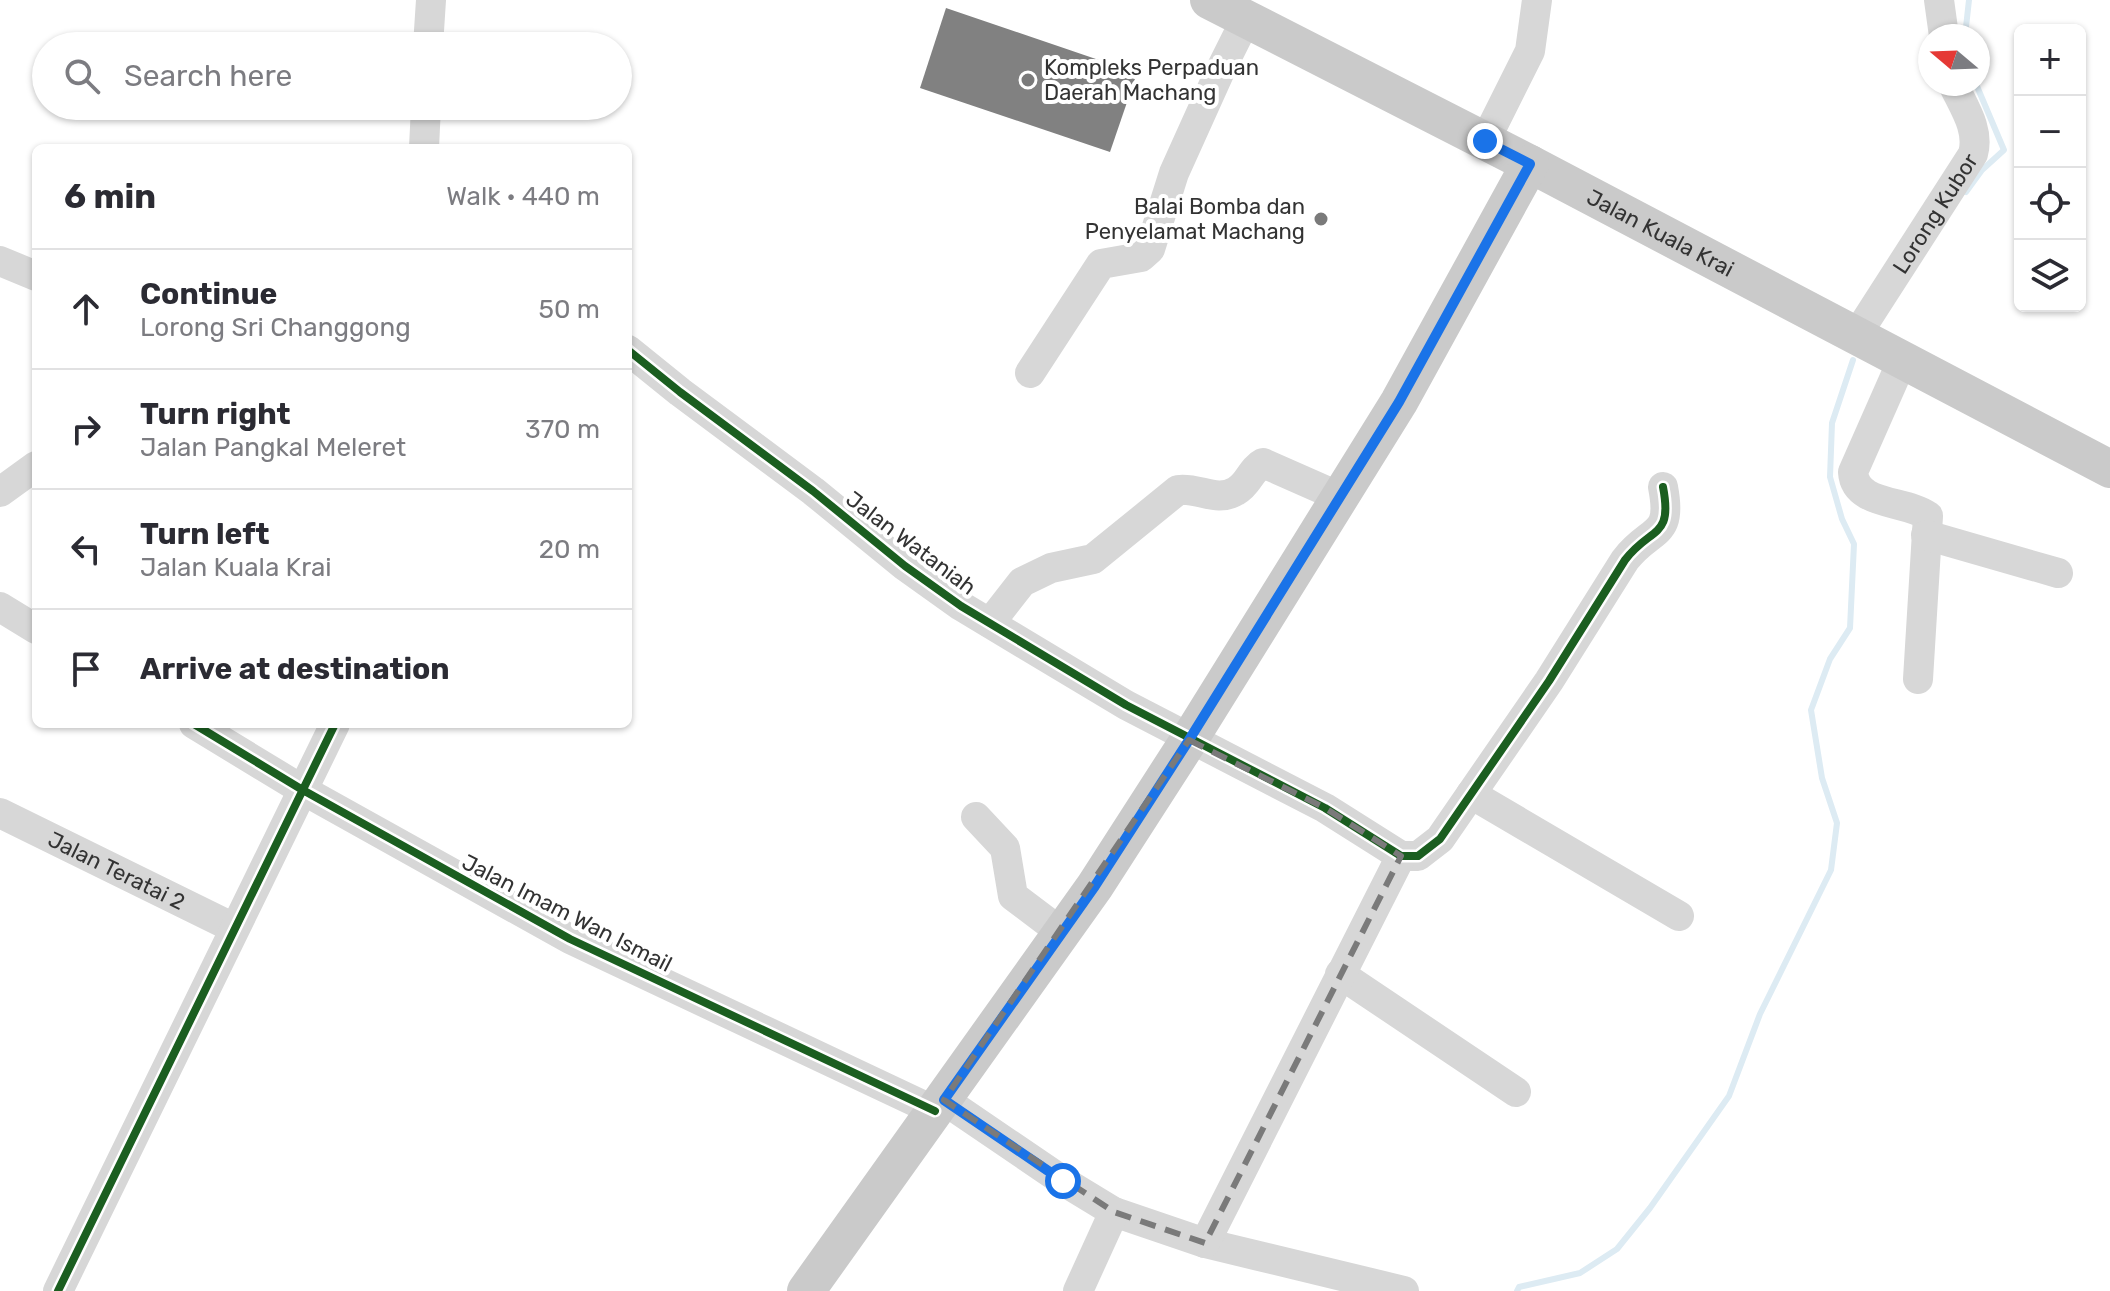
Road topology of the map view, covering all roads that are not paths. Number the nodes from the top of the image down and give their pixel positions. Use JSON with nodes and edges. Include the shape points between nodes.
{"nodes":[{"id":1,"x":431,"y":0,"type":"edge"},
{"id":2,"x":1209,"y":0,"type":"edge"},
{"id":3,"x":1537,"y":0,"type":"edge"},
{"id":4,"x":1939,"y":0,"type":"edge"},
{"id":5,"x":1246,"y":19,"type":"junction"},
{"id":6,"x":1942,"y":24,"type":"edge"},
{"id":7,"x":429,"y":32,"type":"edge"},
{"id":8,"x":1959,"y":96,"type":"edge"},
{"id":9,"x":425,"y":120,"type":"edge"},
{"id":10,"x":1485,"y":141,"type":"junction"},
{"id":11,"x":424,"y":144,"type":"edge"},
{"id":12,"x":1530,"y":164,"type":"junction"},
{"id":13,"x":0,"y":261,"type":"edge"},
{"id":14,"x":32,"y":274,"type":"edge"},
{"id":15,"x":1856,"y":336,"type":"junction"},
{"id":16,"x":632,"y":353,"type":"edge"},
{"id":17,"x":1902,"y":361,"type":"junction"},
{"id":18,"x":1030,"y":373,"type":"dead end"},
{"id":19,"x":32,"y":469,"type":"edge"},
{"id":20,"x":2110,"y":469,"type":"edge"},
{"id":21,"x":1663,"y":487,"type":"dead end"},
{"id":22,"x":0,"y":492,"type":"edge"},
{"id":23,"x":1340,"y":497,"type":"junction"},
{"id":24,"x":1926,"y":535,"type":"junction"},
{"id":25,"x":2058,"y":573,"type":"dead end"},
{"id":26,"x":0,"y":607,"type":"edge"},
{"id":27,"x":990,"y":623,"type":"junction"},
{"id":28,"x":32,"y":627,"type":"edge"},
{"id":29,"x":1918,"y":679,"type":"dead end"},
{"id":30,"x":201,"y":728,"type":"edge"},
{"id":31,"x":333,"y":728,"type":"edge"},
{"id":32,"x":1189,"y":740,"type":"junction"},
{"id":33,"x":301,"y":789,"type":"junction"},
{"id":34,"x":1471,"y":794,"type":"junction"},
{"id":35,"x":0,"y":813,"type":"edge"},
{"id":36,"x":976,"y":817,"type":"dead end"},
{"id":37,"x":1401,"y":856,"type":"junction"},
{"id":38,"x":1679,"y":916,"type":"dead end"},
{"id":39,"x":234,"y":928,"type":"junction"},
{"id":40,"x":1062,"y":933,"type":"junction"},
{"id":41,"x":1340,"y":974,"type":"junction"},
{"id":42,"x":1516,"y":1092,"type":"dead end"},
{"id":43,"x":940,"y":1106,"type":"junction"},
{"id":44,"x":1114,"y":1212,"type":"junction"},
{"id":45,"x":1205,"y":1243,"type":"junction"},
{"id":46,"x":58,"y":1291,"type":"edge"},
{"id":47,"x":806,"y":1291,"type":"edge"},
{"id":48,"x":1078,"y":1291,"type":"edge"},
{"id":49,"x":1404,"y":1291,"type":"edge"}],
"edges":[{"from":1,"to":7,"type":"street"},
{"from":2,"to":5,"type":"main road","name":"Jalan Kuala Krai"},
{"from":3,"to":10,"type":"street","via":[[1530,51]]},
{"from":4,"to":6,"type":"street"},
{"from":5,"to":10,"type":"main road","name":"Jalan Kuala Krai"},
{"from":5,"to":18,"type":"street","via":[[1174,173],[1150,249],[1141,257],[1101,264]]},
{"from":8,"to":15,"type":"street","name":"Lorong Kubor","via":[[1973,127],[1973,154]]},
{"from":9,"to":11,"type":"street"},
{"from":10,"to":12,"type":"main road","name":"Jalan Kuala Krai"},
{"from":12,"to":15,"type":"main road","name":"Jalan Kuala Krai"},
{"from":12,"to":23,"type":"main road","via":[[1399,402]]},
{"from":13,"to":14,"type":"street"},
{"from":15,"to":17,"type":"main road","name":"Jalan Kuala Krai"},
{"from":16,"to":27,"type":"street","name":"Jalan Wataniah","via":[[905,566]]},
{"from":17,"to":20,"type":"main road","name":"Jalan Kuala Krai"},
{"from":17,"to":24,"type":"street","via":[[1858,458],[1854,481],[1861,492],[1927,514]]},
{"from":19,"to":22,"type":"street"},
{"from":21,"to":34,"type":"street","via":[[1662,529],[1625,560]]},
{"from":23,"to":27,"type":"street","via":[[1263,463],[1245,485],[1228,495],[1178,490],[1093,559],[1051,568],[1022,582]]},
{"from":23,"to":32,"type":"main road"},
{"from":24,"to":25,"type":"street"},
{"from":24,"to":29,"type":"street"},
{"from":26,"to":28,"type":"street"},
{"from":27,"to":32,"type":"street","name":"Jalan Wataniah"},
{"from":30,"to":33,"type":"street","name":"Jalan Imam Wan Ismail"},
{"from":31,"to":33,"type":"street"},
{"from":32,"to":37,"type":"street","name":"Jalan Wataniah","via":[[1325,808]]},
{"from":32,"to":40,"type":"main road"},
{"from":33,"to":39,"type":"street"},
{"from":33,"to":43,"type":"street","name":"Jalan Imam Wan Ismail","via":[[570,939]]},
{"from":34,"to":37,"type":"street","via":[[1434,846],[1418,856]]},
{"from":34,"to":38,"type":"street"},
{"from":35,"to":39,"type":"street","name":"Jalan Teratai 2"},
{"from":36,"to":40,"type":"street","via":[[1005,848],[1013,896]]},
{"from":37,"to":41,"type":"street"},
{"from":39,"to":46,"type":"street"},
{"from":40,"to":43,"type":"main road"},
{"from":41,"to":42,"type":"street"},
{"from":41,"to":45,"type":"street"},
{"from":43,"to":44,"type":"street","name":"Jalan Imam Wan Ismail"},
{"from":43,"to":47,"type":"main road"},
{"from":44,"to":45,"type":"street","name":"Jalan Imam Wan Ismail"},
{"from":44,"to":48,"type":"street"},
{"from":45,"to":49,"type":"street","name":"Jalan Imam Wan Ismail"}]}
